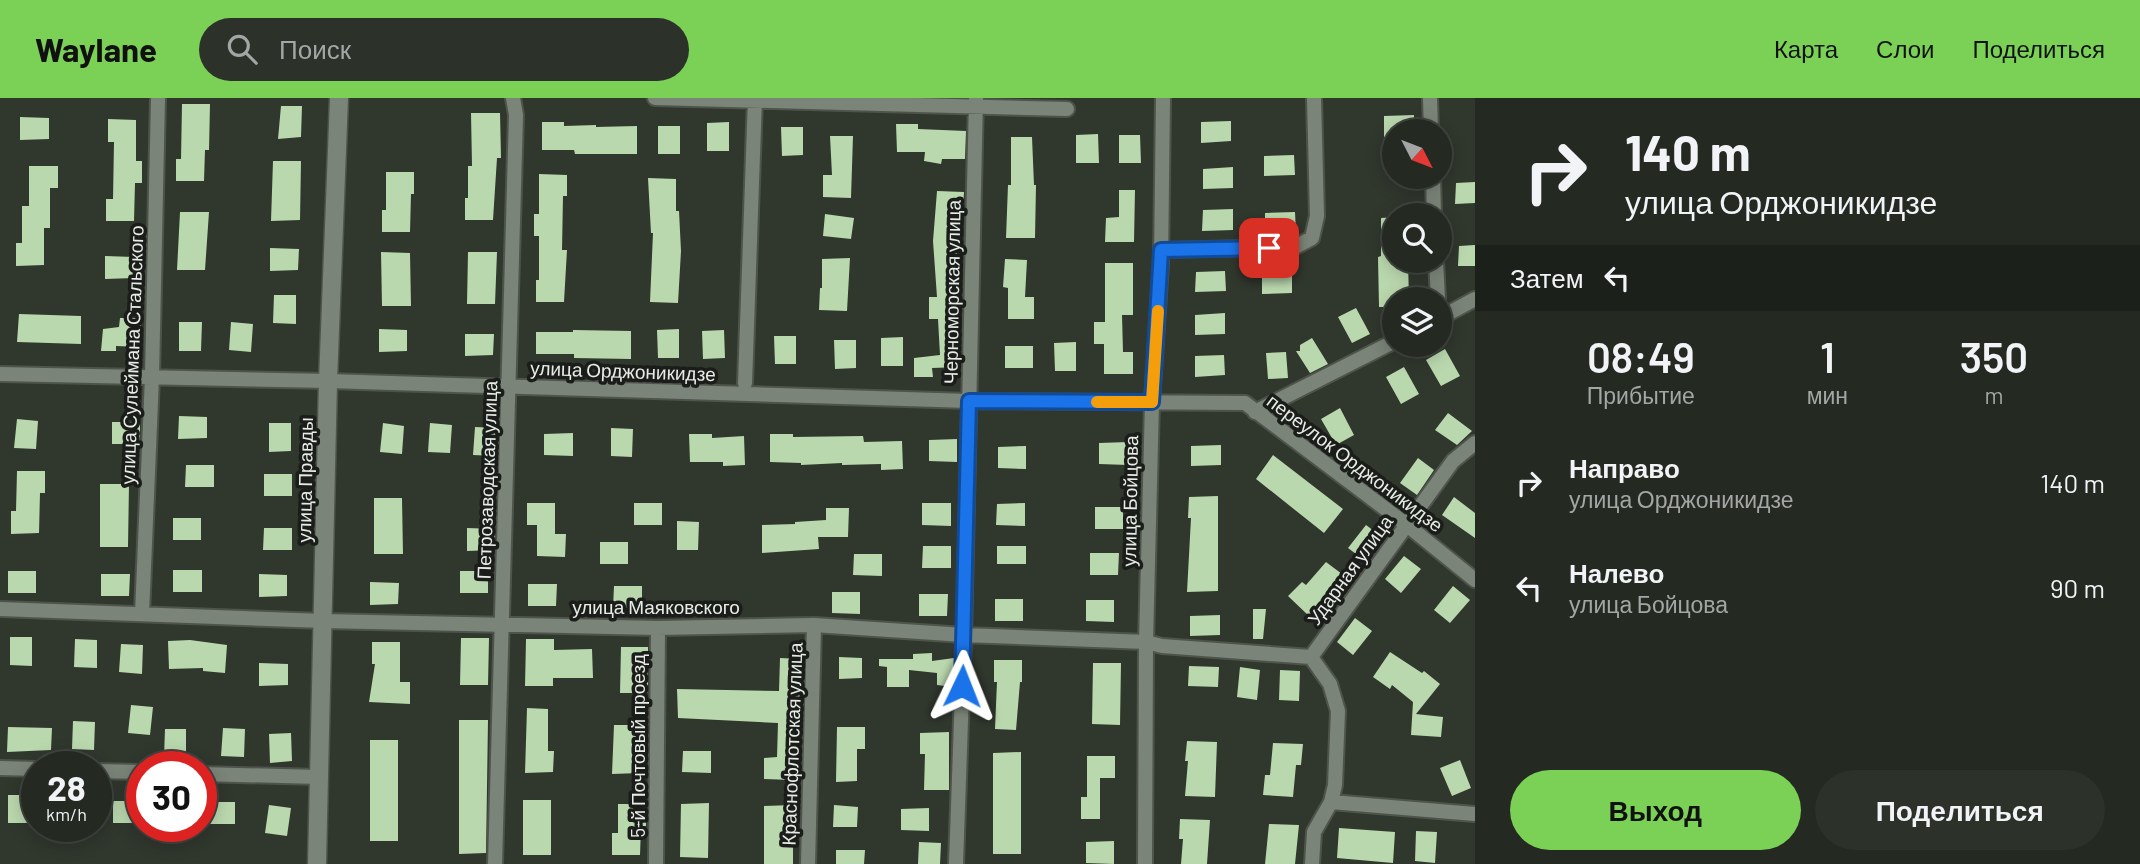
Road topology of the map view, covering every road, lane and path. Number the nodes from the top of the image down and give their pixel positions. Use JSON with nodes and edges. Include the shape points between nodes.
{"nodes":[{"id":1,"x":158,"y":98,"type":"edge"},
{"id":2,"x":339,"y":98,"type":"edge"},
{"id":3,"x":513,"y":98,"type":"edge"},
{"id":4,"x":655,"y":98,"type":"edge"},
{"id":5,"x":1163,"y":98,"type":"edge"},
{"id":6,"x":1314,"y":98,"type":"edge"},
{"id":7,"x":1430,"y":98,"type":"edge"},
{"id":8,"x":755,"y":99,"type":"edge"},
{"id":9,"x":976,"y":102,"type":"edge"},
{"id":10,"x":1067,"y":109,"type":"dead end"},
{"id":11,"x":1431,"y":119,"type":"edge"},
{"id":12,"x":1161,"y":250,"type":"junction"},
{"id":13,"x":1475,"y":299,"type":"edge"},
{"id":14,"x":1452,"y":311,"type":"edge"},
{"id":15,"x":1382,"y":347,"type":"edge"},
{"id":16,"x":0,"y":374,"type":"edge"},
{"id":17,"x":152,"y":377,"type":"junction"},
{"id":18,"x":328,"y":380,"type":"junction"},
{"id":19,"x":745,"y":383,"type":"dead end"},
{"id":20,"x":509,"y":386,"type":"junction"},
{"id":21,"x":969,"y":401,"type":"junction"},
{"id":22,"x":1152,"y":402,"type":"junction"},
{"id":23,"x":1250,"y":407,"type":"junction"},
{"id":24,"x":1475,"y":443,"type":"edge"},
{"id":25,"x":1408,"y":525,"type":"junction"},
{"id":26,"x":1475,"y":580,"type":"edge"},
{"id":27,"x":0,"y":609,"type":"edge"},
{"id":28,"x":142,"y":614,"type":"junction"},
{"id":29,"x":323,"y":621,"type":"junction"},
{"id":30,"x":503,"y":625,"type":"junction"},
{"id":31,"x":814,"y":625,"type":"junction"},
{"id":32,"x":658,"y":628,"type":"junction"},
{"id":33,"x":964,"y":635,"type":"junction"},
{"id":34,"x":1146,"y":642,"type":"junction"},
{"id":35,"x":1311,"y":657,"type":"junction"},
{"id":36,"x":0,"y":768,"type":"edge"},
{"id":37,"x":21,"y":769,"type":"edge"},
{"id":38,"x":217,"y":774,"type":"edge"},
{"id":39,"x":319,"y":777,"type":"junction"},
{"id":40,"x":1331,"y":802,"type":"junction"},
{"id":41,"x":1475,"y":814,"type":"edge"},
{"id":42,"x":317,"y":864,"type":"edge"},
{"id":43,"x":495,"y":864,"type":"edge"},
{"id":44,"x":656,"y":864,"type":"edge"},
{"id":45,"x":808,"y":864,"type":"edge"},
{"id":46,"x":956,"y":864,"type":"edge"},
{"id":47,"x":1145,"y":864,"type":"edge"},
{"id":48,"x":1312,"y":864,"type":"edge"}],
"edges":[{"from":1,"to":17,"type":"street","name":"улица Сулеймана Стальского"},
{"from":2,"to":18,"type":"street","name":"улица Правды"},
{"from":3,"to":20,"type":"street","name":"Петрозаводская улица"},
{"from":4,"to":8,"type":"street"},
{"from":5,"to":12,"type":"street","name":"улица Бойцова"},
{"from":6,"to":12,"type":"street","via":[[1317,216],[1312,238],[1295,247]]},
{"from":7,"to":11,"type":"street"},
{"from":8,"to":9,"type":"street"},
{"from":8,"to":19,"type":"street"},
{"from":9,"to":10,"type":"street"},
{"from":9,"to":21,"type":"street","name":"Черноморская улица"},
{"from":12,"to":22,"type":"street","name":"улица Бойцова"},
{"from":13,"to":14,"type":"street"},
{"from":15,"to":23,"type":"street","name":"улица Орджоникидзе"},
{"from":16,"to":17,"type":"street","name":"улица Орджоникидзе"},
{"from":17,"to":18,"type":"street","name":"улица Орджоникидзе"},
{"from":17,"to":28,"type":"street","name":"улица Сулеймана Стальского"},
{"from":18,"to":20,"type":"street","name":"улица Орджоникидзе"},
{"from":18,"to":29,"type":"street","name":"улица Правды"},
{"from":20,"to":21,"type":"street","name":"улица Орджоникидзе"},
{"from":20,"to":30,"type":"street","name":"Петрозаводская улица"},
{"from":21,"to":22,"type":"street","name":"улица Орджоникидзе"},
{"from":21,"to":33,"type":"street","name":"Черноморская улица"},
{"from":22,"to":23,"type":"street","name":"улица Орджоникидзе"},
{"from":22,"to":34,"type":"street","name":"улица Бойцова"},
{"from":23,"to":25,"type":"street","name":"переулок Орджоникидзе"},
{"from":24,"to":25,"type":"street","name":"Ударная улица","via":[[1453,461]]},
{"from":25,"to":26,"type":"street","name":"переулок Орджоникидзе"},
{"from":25,"to":35,"type":"street","name":"Ударная улица"},
{"from":27,"to":28,"type":"street","name":"улица Маяковского"},
{"from":28,"to":29,"type":"street","name":"улица Маяковского"},
{"from":29,"to":30,"type":"street","name":"улица Маяковского"},
{"from":29,"to":39,"type":"street","name":"улица Правды"},
{"from":30,"to":32,"type":"street","name":"улица Маяковского"},
{"from":30,"to":43,"type":"street","name":"Петрозаводская улица"},
{"from":31,"to":32,"type":"street","name":"улица Маяковского"},
{"from":31,"to":33,"type":"street","name":"улица Маяковского"},
{"from":31,"to":45,"type":"street","name":"Краснофлотская улица"},
{"from":32,"to":44,"type":"street","name":"5-й Почтовый проезд"},
{"from":33,"to":34,"type":"street","name":"улица Маяковского"},
{"from":33,"to":46,"type":"street","name":"Черноморская улица"},
{"from":34,"to":35,"type":"street","name":"улица Маяковского"},
{"from":34,"to":47,"type":"street","name":"улица Бойцова"},
{"from":35,"to":40,"type":"street","via":[[1330,684],[1338,711]]},
{"from":36,"to":37,"type":"street"},
{"from":38,"to":39,"type":"street"},
{"from":39,"to":42,"type":"street","name":"улица Правды"},
{"from":40,"to":41,"type":"street"},
{"from":40,"to":48,"type":"street","via":[[1314,832]]}]}
